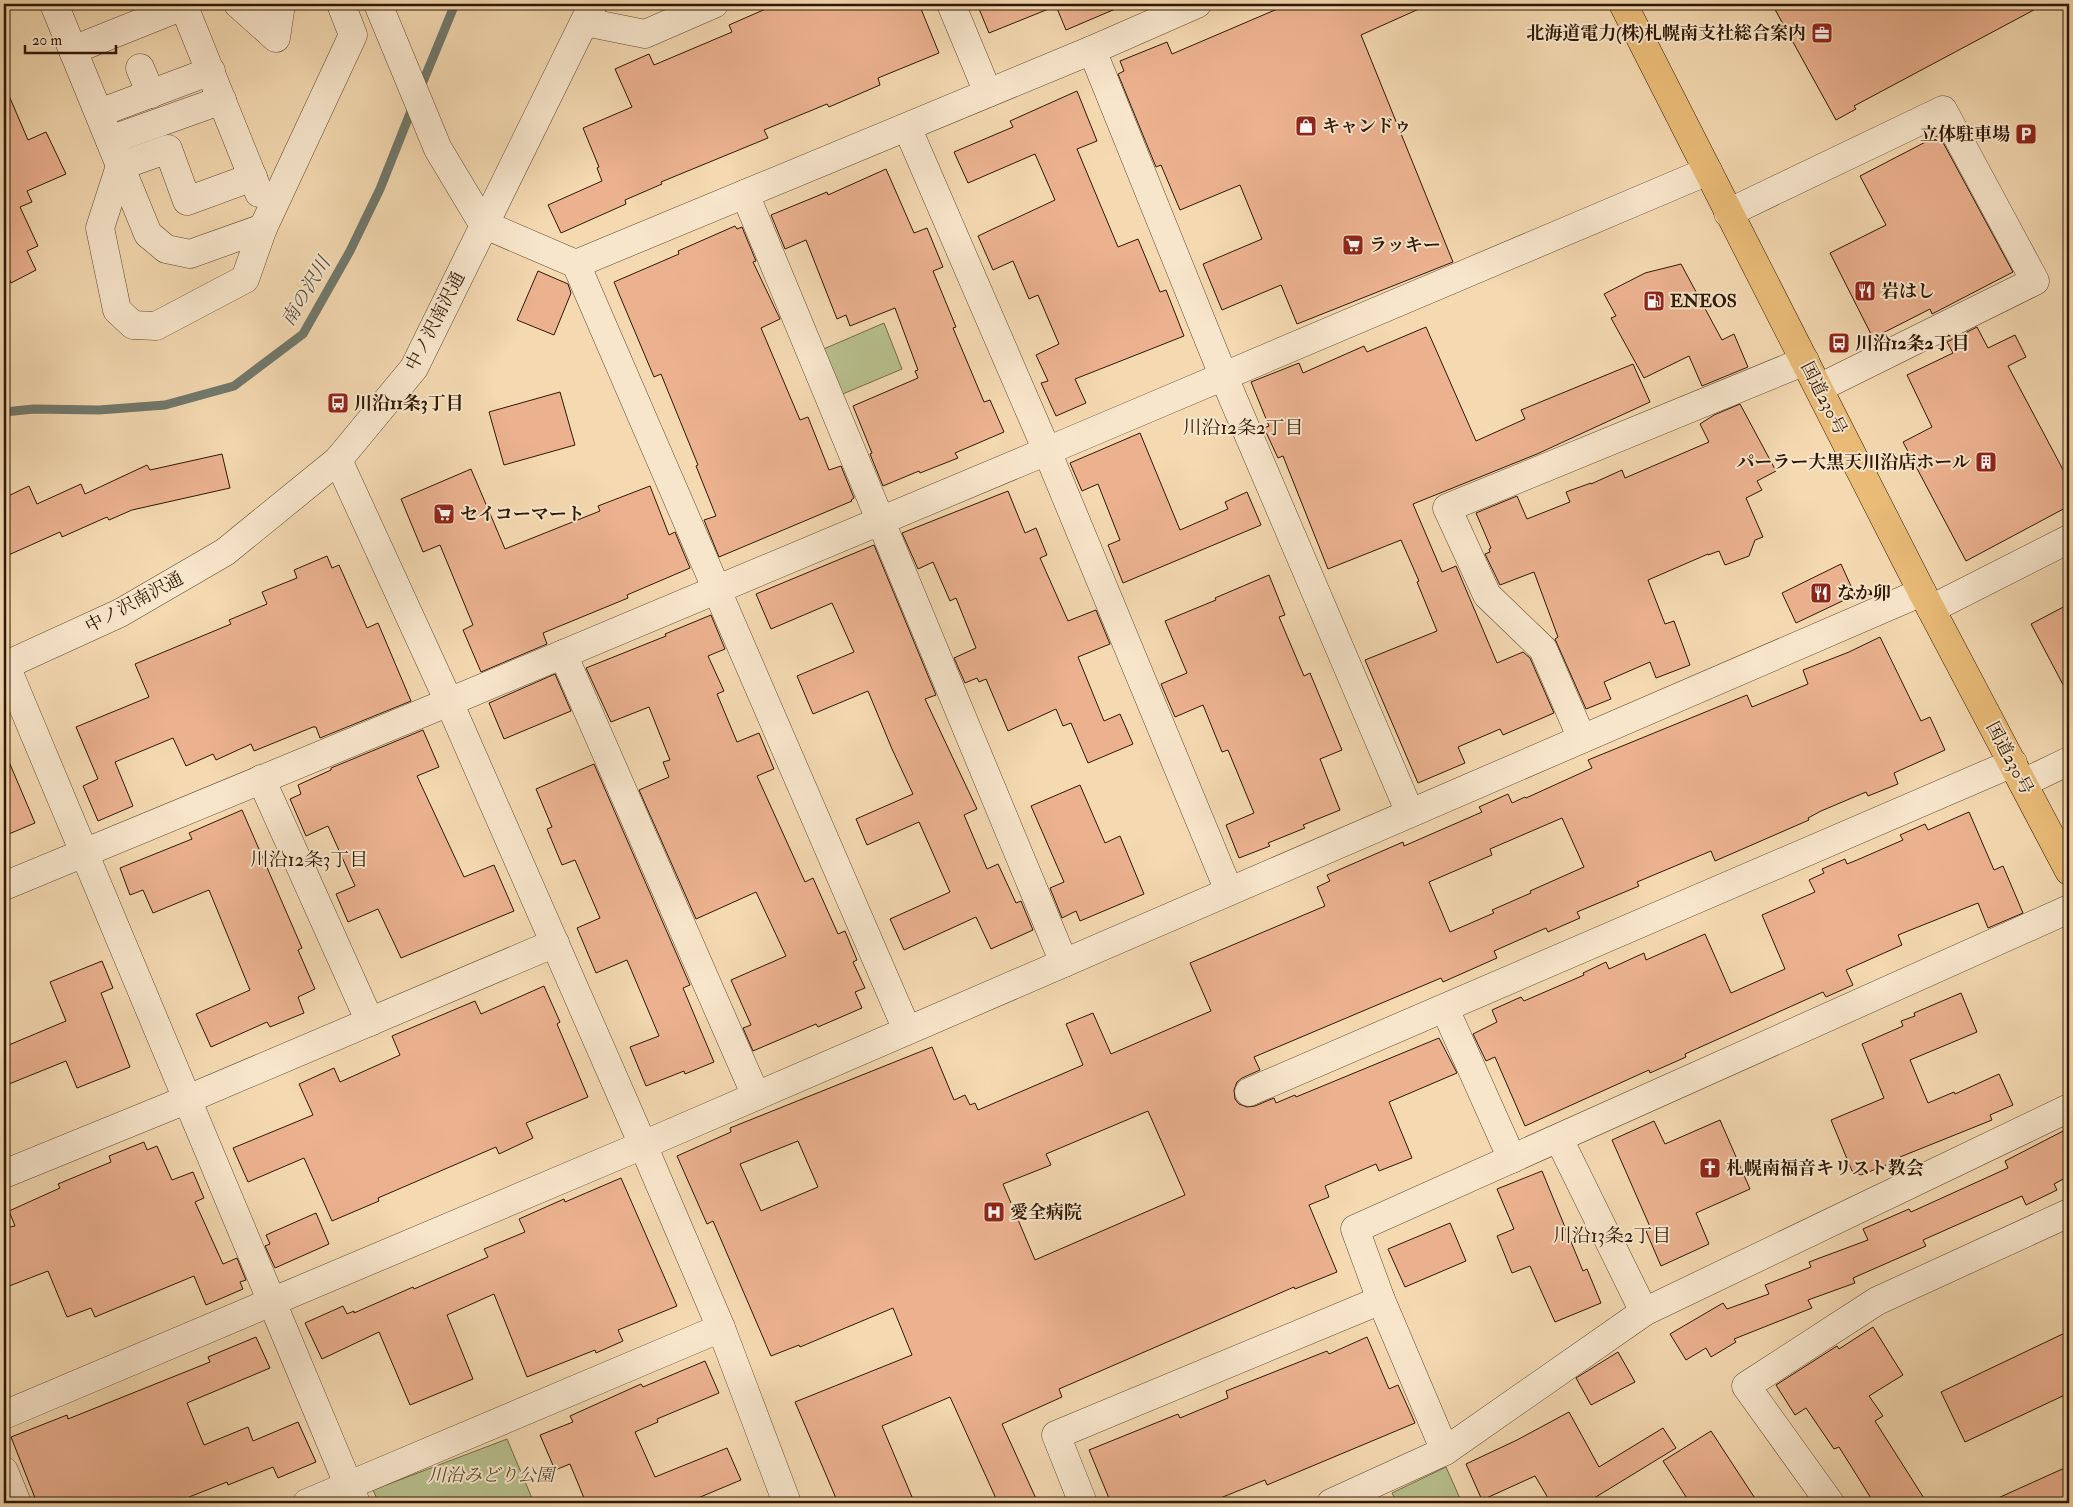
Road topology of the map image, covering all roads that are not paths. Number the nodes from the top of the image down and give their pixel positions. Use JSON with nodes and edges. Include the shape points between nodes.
{"nodes":[{"id":1,"x":54,"y":4,"type":"edge"},
{"id":2,"x":185,"y":4,"type":"edge"},
{"id":3,"x":238,"y":4,"type":"edge"},
{"id":4,"x":281,"y":4,"type":"edge"},
{"id":5,"x":341,"y":4,"type":"edge"},
{"id":6,"x":378,"y":4,"type":"edge"},
{"id":7,"x":714,"y":4,"type":"edge"},
{"id":8,"x":950,"y":4,"type":"edge"},
{"id":9,"x":1197,"y":4,"type":"edge"},
{"id":10,"x":1623,"y":4,"type":"edge"},
{"id":11,"x":589,"y":13,"type":"edge"},
{"id":12,"x":1143,"y":15,"type":"edge"},
{"id":13,"x":73,"y":50,"type":"junction"},
{"id":14,"x":1092,"y":50,"type":"junction"},
{"id":15,"x":140,"y":68,"type":"dead end"},
{"id":16,"x":210,"y":71,"type":"junction"},
{"id":17,"x":988,"y":93,"type":"junction"},
{"id":18,"x":150,"y":94,"type":"junction"},
{"id":19,"x":222,"y":100,"type":"junction"},
{"id":20,"x":99,"y":114,"type":"junction"},
{"id":21,"x":907,"y":126,"type":"junction"},
{"id":22,"x":110,"y":140,"type":"junction"},
{"id":23,"x":120,"y":166,"type":"junction"},
{"id":24,"x":1708,"y":171,"type":"junction"},
{"id":25,"x":253,"y":177,"type":"junction"},
{"id":26,"x":745,"y":194,"type":"junction"},
{"id":27,"x":1728,"y":212,"type":"junction"},
{"id":28,"x":266,"y":223,"type":"junction"},
{"id":29,"x":483,"y":224,"type":"junction"},
{"id":30,"x":576,"y":264,"type":"junction"},
{"id":31,"x":1805,"y":361,"type":"junction"},
{"id":32,"x":1223,"y":375,"type":"junction"},
{"id":33,"x":1819,"y":388,"type":"junction"},
{"id":34,"x":1047,"y":451,"type":"junction"},
{"id":35,"x":338,"y":460,"type":"junction"},
{"id":36,"x":880,"y":520,"type":"junction"},
{"id":37,"x":2069,"y":539,"type":"edge"},
{"id":38,"x":717,"y":589,"type":"junction"},
{"id":39,"x":1927,"y":600,"type":"junction"},
{"id":40,"x":563,"y":654,"type":"junction"},
{"id":41,"x":5,"y":666,"type":"edge"},
{"id":42,"x":449,"y":702,"type":"junction"},
{"id":43,"x":1582,"y":739,"type":"junction"},
{"id":44,"x":2069,"y":761,"type":"edge"},
{"id":45,"x":2018,"y":773,"type":"junction"},
{"id":46,"x":261,"y":779,"type":"junction"},
{"id":47,"x":1410,"y":813,"type":"junction"},
{"id":48,"x":84,"y":851,"type":"junction"},
{"id":49,"x":2069,"y":871,"type":"edge"},
{"id":50,"x":4,"y":886,"type":"edge"},
{"id":51,"x":1228,"y":891,"type":"junction"},
{"id":52,"x":2069,"y":909,"type":"edge"},
{"id":53,"x":555,"y":944,"type":"junction"},
{"id":54,"x":1064,"y":962,"type":"junction"},
{"id":55,"x":1445,"y":1009,"type":"junction"},
{"id":56,"x":370,"y":1022,"type":"junction"},
{"id":57,"x":907,"y":1030,"type":"junction"},
{"id":58,"x":1250,"y":1092,"type":"dead end"},
{"id":59,"x":756,"y":1096,"type":"junction"},
{"id":60,"x":188,"y":1100,"type":"junction"},
{"id":61,"x":2069,"y":1108,"type":"edge"},
{"id":62,"x":1559,"y":1139,"type":"junction"},
{"id":63,"x":643,"y":1145,"type":"junction"},
{"id":64,"x":1512,"y":1160,"type":"junction"},
{"id":65,"x":4,"y":1174,"type":"edge"},
{"id":66,"x":2069,"y":1213,"type":"edge"},
{"id":67,"x":1381,"y":1300,"type":"junction"},
{"id":68,"x":273,"y":1302,"type":"junction"},
{"id":69,"x":1644,"y":1312,"type":"junction"},
{"id":70,"x":720,"y":1328,"type":"junction"},
{"id":71,"x":4,"y":1415,"type":"edge"},
{"id":72,"x":1445,"y":1451,"type":"junction"},
{"id":73,"x":4,"y":1471,"type":"edge"},
{"id":74,"x":353,"y":1494,"type":"edge"},
{"id":75,"x":18,"y":1503,"type":"edge"},
{"id":76,"x":307,"y":1503,"type":"edge"},
{"id":77,"x":787,"y":1503,"type":"edge"},
{"id":78,"x":1083,"y":1503,"type":"edge"},
{"id":79,"x":1331,"y":1503,"type":"edge"},
{"id":80,"x":1830,"y":1503,"type":"edge"}],
"edges":[{"from":1,"to":13,"type":"street"},
{"from":2,"to":13,"type":"street"},
{"from":2,"to":16,"type":"street"},
{"from":3,"to":4,"type":"street","via":[[276,38]]},
{"from":5,"to":28,"type":"street","via":[[353,35]]},
{"from":6,"to":29,"type":"street","via":[[438,149]]},
{"from":7,"to":11,"type":"street","via":[[645,34]]},
{"from":8,"to":17,"type":"street"},
{"from":9,"to":12,"type":"street"},
{"from":10,"to":24,"type":"highway","name":"国道230号"},
{"from":11,"to":29,"type":"street","name":"中ノ沢南沢通"},
{"from":12,"to":14,"type":"street"},
{"from":13,"to":20,"type":"street"},
{"from":14,"to":17,"type":"street"},
{"from":14,"to":32,"type":"street"},
{"from":15,"to":18,"type":"street"},
{"from":16,"to":18,"type":"street"},
{"from":16,"to":19,"type":"street"},
{"from":17,"to":21,"type":"street"},
{"from":18,"to":20,"type":"street"},
{"from":19,"to":22,"type":"street"},
{"from":19,"to":25,"type":"street"},
{"from":20,"to":22,"type":"street"},
{"from":21,"to":26,"type":"street"},
{"from":21,"to":34,"type":"street"},
{"from":22,"to":23,"type":"street"},
{"from":23,"to":25,"type":"street","via":[[168,149],[188,201]]},
{"from":23,"to":28,"type":"street","via":[[148,234],[166,249],[190,254]]},
{"from":23,"to":28,"type":"street","via":[[100,228],[117,310],[133,325],[156,326],[244,279]]},
{"from":24,"to":27,"type":"highway","name":"国道230号"},
{"from":24,"to":32,"type":"street"},
{"from":25,"to":28,"type":"street"},
{"from":26,"to":30,"type":"street"},
{"from":26,"to":36,"type":"street"},
{"from":27,"to":31,"type":"highway","name":"国道230号"},
{"from":27,"to":33,"type":"street","via":[[1943,110],[2035,280]]},
{"from":29,"to":30,"type":"street"},
{"from":29,"to":35,"type":"street","name":"中ノ沢南沢通","via":[[414,368]]},
{"from":30,"to":38,"type":"street"},
{"from":31,"to":33,"type":"highway","name":"国道230号"},
{"from":31,"to":43,"type":"street","via":[[1447,508],[1487,595],[1543,649]]},
{"from":32,"to":34,"type":"street"},
{"from":32,"to":47,"type":"street"},
{"from":33,"to":39,"type":"highway","name":"国道230号"},
{"from":34,"to":36,"type":"street"},
{"from":34,"to":51,"type":"street"},
{"from":35,"to":41,"type":"street","name":"中ノ沢南沢通","via":[[225,552],[120,612]]},
{"from":35,"to":42,"type":"street"},
{"from":36,"to":38,"type":"street"},
{"from":36,"to":54,"type":"street"},
{"from":37,"to":39,"type":"street"},
{"from":38,"to":40,"type":"street"},
{"from":38,"to":57,"type":"street"},
{"from":39,"to":43,"type":"street"},
{"from":39,"to":45,"type":"highway","name":"国道230号"},
{"from":40,"to":42,"type":"street"},
{"from":40,"to":59,"type":"street"},
{"from":41,"to":48,"type":"street"},
{"from":42,"to":46,"type":"street"},
{"from":42,"to":53,"type":"street"},
{"from":43,"to":47,"type":"street"},
{"from":44,"to":45,"type":"street"},
{"from":45,"to":49,"type":"highway","name":"国道230号"},
{"from":45,"to":55,"type":"street"},
{"from":46,"to":48,"type":"street"},
{"from":46,"to":56,"type":"street"},
{"from":47,"to":51,"type":"street"},
{"from":48,"to":50,"type":"street"},
{"from":48,"to":60,"type":"street"},
{"from":51,"to":54,"type":"street"},
{"from":52,"to":62,"type":"street"},
{"from":53,"to":56,"type":"street"},
{"from":53,"to":63,"type":"street"},
{"from":54,"to":57,"type":"street"},
{"from":55,"to":58,"type":"street"},
{"from":55,"to":64,"type":"street"},
{"from":56,"to":60,"type":"street"},
{"from":57,"to":59,"type":"street"},
{"from":59,"to":63,"type":"street"},
{"from":60,"to":65,"type":"street"},
{"from":60,"to":68,"type":"street"},
{"from":61,"to":69,"type":"street"},
{"from":62,"to":64,"type":"street"},
{"from":62,"to":69,"type":"street"},
{"from":63,"to":68,"type":"street"},
{"from":63,"to":70,"type":"street"},
{"from":64,"to":67,"type":"street","via":[[1355,1229]]},
{"from":66,"to":80,"type":"street","via":[[1877,1301],[1746,1386]]},
{"from":67,"to":72,"type":"street"},
{"from":67,"to":78,"type":"street","via":[[1056,1435]]},
{"from":68,"to":71,"type":"street"},
{"from":68,"to":74,"type":"street"},
{"from":69,"to":72,"type":"street"},
{"from":70,"to":74,"type":"street"},
{"from":70,"to":77,"type":"street"},
{"from":72,"to":79,"type":"street"},
{"from":73,"to":75,"type":"street"},
{"from":74,"to":76,"type":"street"}]}
